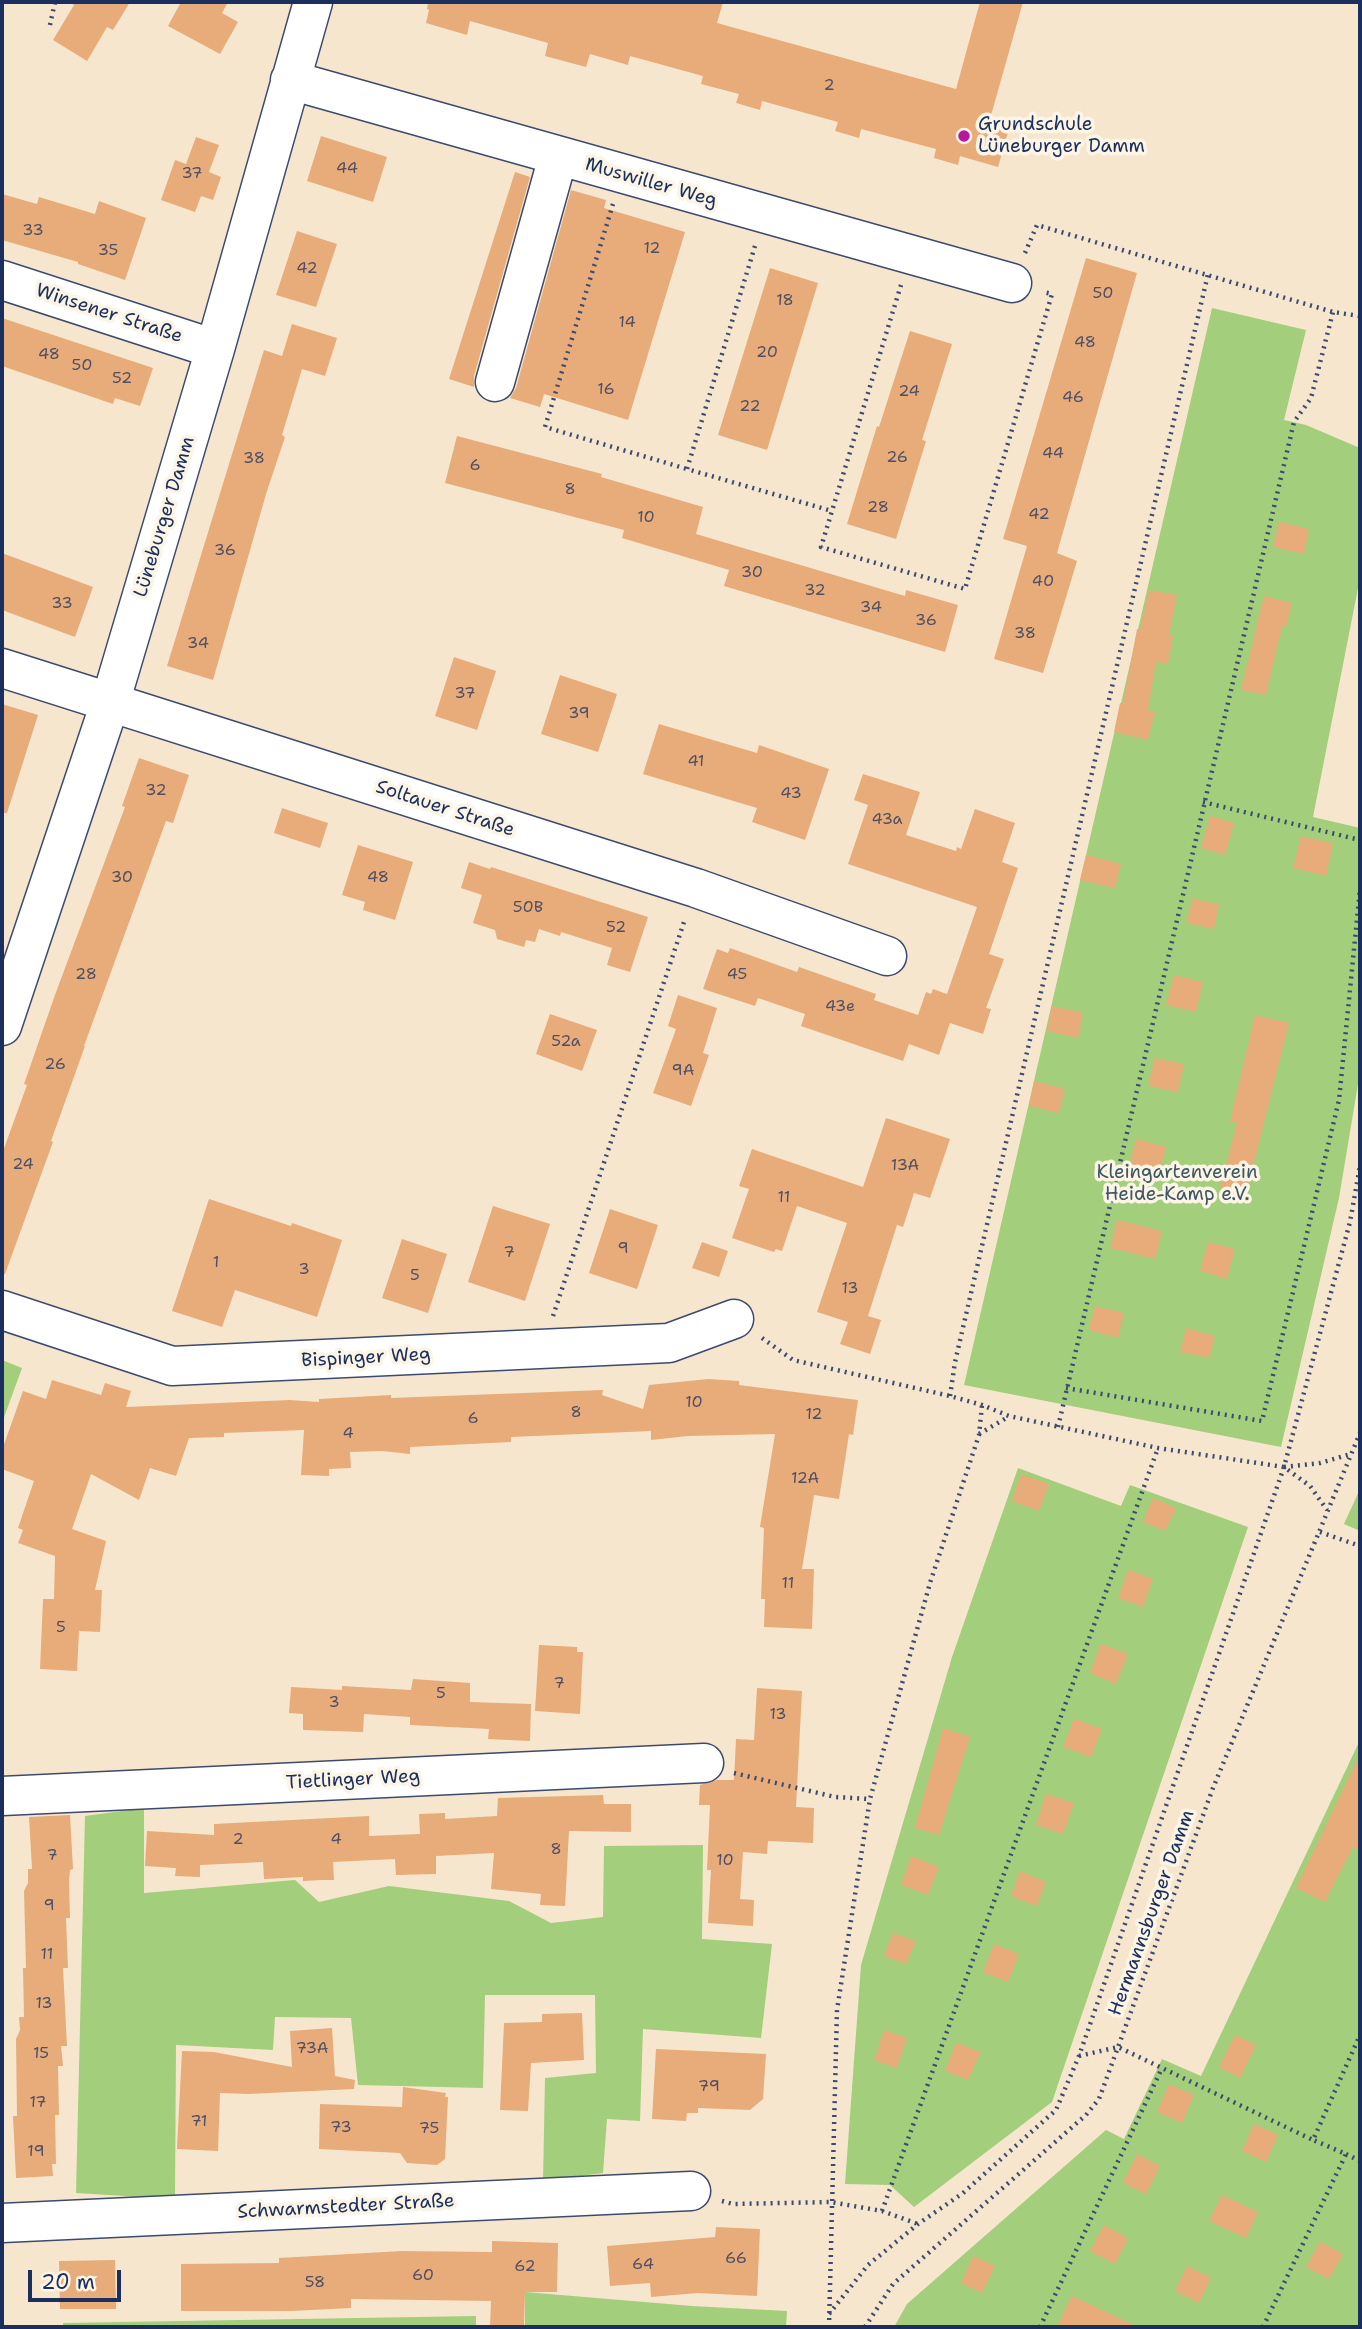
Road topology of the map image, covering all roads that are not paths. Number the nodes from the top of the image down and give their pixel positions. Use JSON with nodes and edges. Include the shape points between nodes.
{"nodes":[{"id":1,"x":313,"y":2,"type":"edge"},
{"id":2,"x":290,"y":80,"type":"junction"},
{"id":3,"x":558,"y":157,"type":"junction"},
{"id":4,"x":2,"y":280,"type":"edge"},
{"id":5,"x":1012,"y":283,"type":"road end"},
{"id":6,"x":215,"y":349,"type":"junction"},
{"id":7,"x":495,"y":382,"type":"dead end"},
{"id":8,"x":2,"y":668,"type":"edge"},
{"id":9,"x":110,"y":703,"type":"junction"},
{"id":10,"x":887,"y":956,"type":"dead end"},
{"id":11,"x":2,"y":1027,"type":"edge"},
{"id":12,"x":2,"y":1310,"type":"edge"},
{"id":13,"x":734,"y":1319,"type":"road end"},
{"id":14,"x":704,"y":1763,"type":"road end"},
{"id":15,"x":2,"y":1796,"type":"edge"},
{"id":16,"x":691,"y":2191,"type":"road end"},
{"id":17,"x":2,"y":2223,"type":"edge"}],
"edges":[{"from":1,"to":2,"type":"street","name":"Lüneburger Damm"},
{"from":2,"to":3,"type":"street","name":"Muswiller Weg"},
{"from":2,"to":6,"type":"street","name":"Lüneburger Damm"},
{"from":3,"to":5,"type":"street","name":"Muswiller Weg"},
{"from":3,"to":7,"type":"street"},
{"from":4,"to":6,"type":"street","name":"Winsener Straße"},
{"from":6,"to":9,"type":"street","name":"Lüneburger Damm"},
{"from":8,"to":9,"type":"street","name":"Soltauer Straße"},
{"from":9,"to":10,"type":"street","name":"Soltauer Straße","via":[[696,888]]},
{"from":9,"to":11,"type":"street","name":"Lüneburger Damm"},
{"from":12,"to":13,"type":"street","name":"Bispinger Weg","via":[[172,1366],[669,1343]]},
{"from":14,"to":15,"type":"street","name":"Tietlinger Weg"},
{"from":16,"to":17,"type":"street","name":"Schwarmstedter Straße"}]}
